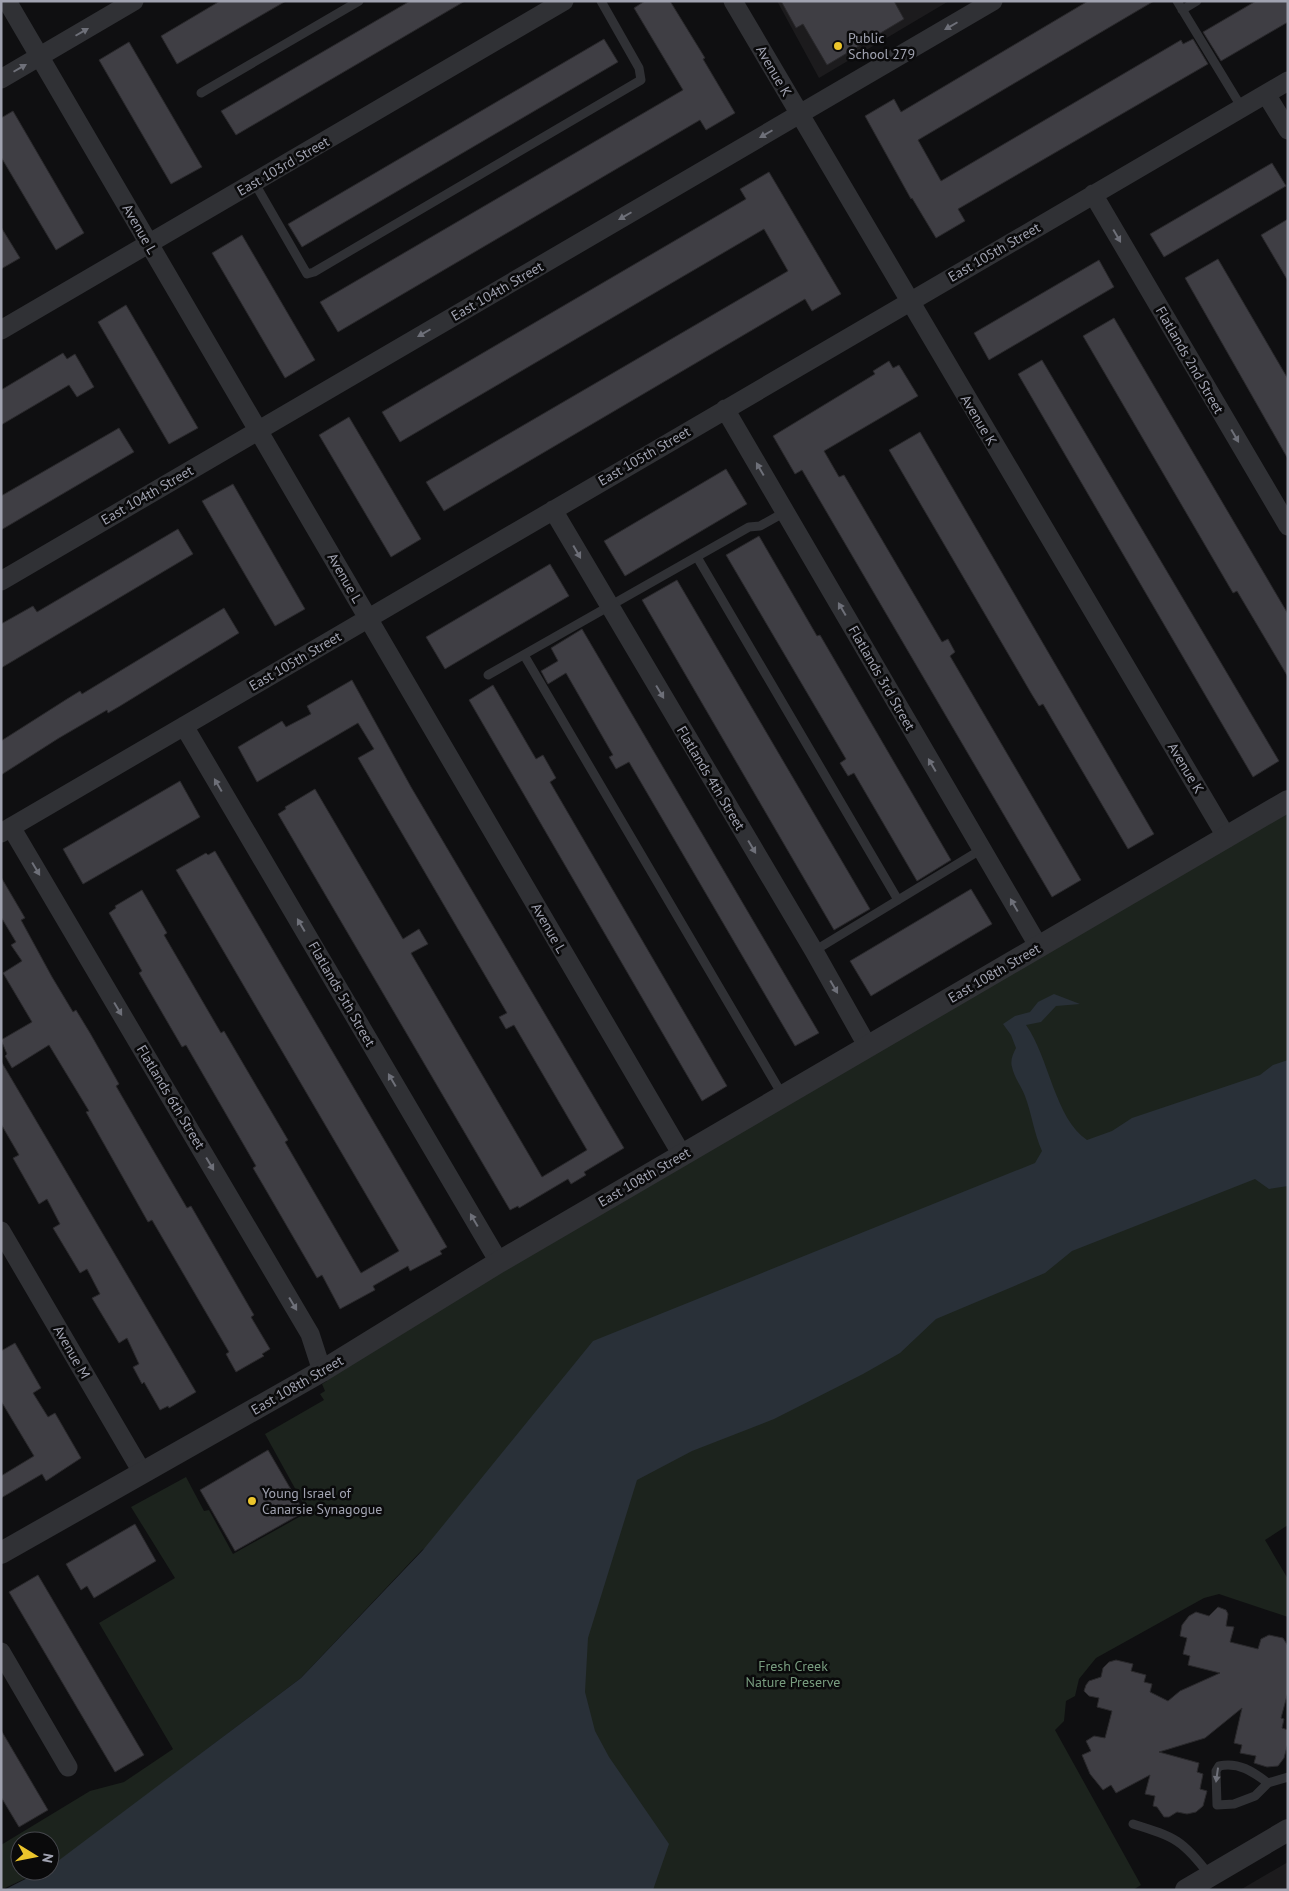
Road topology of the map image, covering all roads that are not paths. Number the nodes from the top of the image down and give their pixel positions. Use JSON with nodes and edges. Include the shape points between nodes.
{"nodes":[{"id":1,"x":8,"y":1,"type":"edge"},
{"id":2,"x":134,"y":1,"type":"edge"},
{"id":3,"x":359,"y":1,"type":"edge"},
{"id":4,"x":564,"y":1,"type":"edge"},
{"id":5,"x":601,"y":1,"type":"edge"},
{"id":6,"x":733,"y":1,"type":"edge"},
{"id":7,"x":993,"y":1,"type":"edge"},
{"id":8,"x":1177,"y":1,"type":"edge"},
{"id":9,"x":1197,"y":1,"type":"edge"},
{"id":10,"x":1182,"y":10,"type":"junction"},
{"id":11,"x":40,"y":57,"type":"junction"},
{"id":12,"x":1,"y":79,"type":"edge"},
{"id":13,"x":1288,"y":81,"type":"edge"},
{"id":14,"x":201,"y":93,"type":"dead end"},
{"id":15,"x":1266,"y":94,"type":"junction"},
{"id":16,"x":1242,"y":108,"type":"junction"},
{"id":17,"x":800,"y":114,"type":"junction"},
{"id":18,"x":1288,"y":130,"type":"edge"},
{"id":19,"x":254,"y":182,"type":"junction"},
{"id":20,"x":1093,"y":194,"type":"junction"},
{"id":21,"x":149,"y":244,"type":"junction"},
{"id":22,"x":910,"y":302,"type":"junction"},
{"id":23,"x":1,"y":330,"type":"edge"},
{"id":24,"x":725,"y":409,"type":"junction"},
{"id":25,"x":258,"y":430,"type":"junction"},
{"id":26,"x":553,"y":510,"type":"junction"},
{"id":27,"x":785,"y":512,"type":"junction"},
{"id":28,"x":1288,"y":526,"type":"edge"},
{"id":29,"x":697,"y":557,"type":"junction"},
{"id":30,"x":1,"y":581,"type":"edge"},
{"id":31,"x":610,"y":607,"type":"junction"},
{"id":32,"x":368,"y":618,"type":"junction"},
{"id":33,"x":524,"y":655,"type":"junction"},
{"id":34,"x":488,"y":675,"type":"dead end"},
{"id":35,"x":184,"y":726,"type":"junction"},
{"id":36,"x":1288,"y":801,"type":"edge"},
{"id":37,"x":6,"y":830,"type":"edge"},
{"id":38,"x":1227,"y":838,"type":"junction"},
{"id":39,"x":982,"y":849,"type":"junction"},
{"id":40,"x":898,"y":900,"type":"junction"},
{"id":41,"x":1039,"y":947,"type":"junction"},
{"id":42,"x":814,"y":951,"type":"junction"},
{"id":43,"x":868,"y":1047,"type":"junction"},
{"id":44,"x":783,"y":1096,"type":"junction"},
{"id":45,"x":682,"y":1155,"type":"junction"},
{"id":46,"x":1,"y":1231,"type":"edge"},
{"id":47,"x":499,"y":1262,"type":"junction"},
{"id":48,"x":322,"y":1371,"type":"junction"},
{"id":49,"x":142,"y":1472,"type":"junction"},
{"id":50,"x":1,"y":1553,"type":"edge"},
{"id":51,"x":1,"y":1652,"type":"edge"},
{"id":52,"x":68,"y":1767,"type":"dead end"},
{"id":53,"x":1288,"y":1777,"type":"edge"},
{"id":54,"x":1268,"y":1783,"type":"junction"},
{"id":55,"x":1133,"y":1824,"type":"dead end"},
{"id":56,"x":1288,"y":1830,"type":"edge"},
{"id":57,"x":1210,"y":1876,"type":"junction"},
{"id":58,"x":1186,"y":1890,"type":"edge"}],
"edges":[{"from":1,"to":11,"type":"street","name":"Avenue L"},
{"from":11,"to":2,"type":"street","one_way":true},
{"from":3,"to":14,"type":"lane"},
{"from":4,"to":19,"type":"street","name":"East 103rd Street"},
{"from":5,"to":19,"type":"lane","via":[[639,68],[641,80],[314,272],[307,274]]},
{"from":6,"to":17,"type":"street","name":"Avenue K"},
{"from":7,"to":17,"type":"street","name":"East 104th Street","one_way":true},
{"from":8,"to":10,"type":"lane"},
{"from":9,"to":10,"type":"lane"},
{"from":10,"to":16,"type":"lane"},
{"from":12,"to":11,"type":"street","one_way":true},
{"from":11,"to":21,"type":"street","name":"Avenue L"},
{"from":13,"to":15,"type":"street","name":"East 105th Street"},
{"from":15,"to":16,"type":"street","name":"East 105th Street"},
{"from":15,"to":18,"type":"street"},
{"from":16,"to":20,"type":"street","name":"East 105th Street"},
{"from":17,"to":22,"type":"street","name":"Avenue K"},
{"from":17,"to":25,"type":"street","name":"East 104th Street","one_way":true},
{"from":19,"to":21,"type":"street","name":"East 103rd Street"},
{"from":20,"to":22,"type":"street","name":"East 105th Street"},
{"from":20,"to":28,"type":"street","name":"Flatlands 2nd Street","one_way":true},
{"from":21,"to":23,"type":"street","name":"East 103rd Street"},
{"from":21,"to":25,"type":"street","name":"Avenue L"},
{"from":22,"to":24,"type":"street","name":"East 105th Street"},
{"from":22,"to":38,"type":"street","name":"Avenue K"},
{"from":24,"to":26,"type":"street","name":"East 105th Street"},
{"from":27,"to":24,"type":"street","name":"Flatlands 3rd Street","one_way":true},
{"from":25,"to":30,"type":"street","name":"East 104th Street"},
{"from":25,"to":32,"type":"street","name":"Avenue L"},
{"from":26,"to":31,"type":"street","name":"Flatlands 4th Street","one_way":true},
{"from":26,"to":32,"type":"street","name":"East 105th Street"},
{"from":27,"to":29,"type":"lane","via":[[760,526],[749,527]]},
{"from":39,"to":27,"type":"street","name":"Flatlands 3rd Street","one_way":true},
{"from":29,"to":31,"type":"lane"},
{"from":29,"to":40,"type":"lane"},
{"from":31,"to":33,"type":"lane"},
{"from":31,"to":42,"type":"street","name":"Flatlands 4th Street","one_way":true},
{"from":32,"to":35,"type":"street","name":"East 105th Street"},
{"from":32,"to":45,"type":"street","name":"Avenue L"},
{"from":33,"to":34,"type":"lane"},
{"from":33,"to":44,"type":"lane"},
{"from":35,"to":37,"type":"street","name":"East 105th Street"},
{"from":47,"to":35,"type":"street","name":"Flatlands 5th Street","one_way":true},
{"from":36,"to":38,"type":"street","name":"East 108th Street"},
{"from":37,"to":48,"type":"street","name":"Flatlands 6th Street","one_way":true,"via":[[310,1334]]},
{"from":38,"to":41,"type":"street","name":"East 108th Street"},
{"from":39,"to":40,"type":"lane"},
{"from":41,"to":39,"type":"street","name":"Flatlands 3rd Street","one_way":true},
{"from":40,"to":42,"type":"lane"},
{"from":41,"to":43,"type":"street","name":"East 108th Street"},
{"from":42,"to":43,"type":"street","name":"Flatlands 4th Street","one_way":true},
{"from":43,"to":44,"type":"street","name":"East 108th Street"},
{"from":44,"to":45,"type":"street","name":"East 108th Street"},
{"from":45,"to":47,"type":"street","name":"East 108th Street"},
{"from":46,"to":49,"type":"street","name":"Avenue M"},
{"from":47,"to":48,"type":"street","name":"East 108th Street"},
{"from":48,"to":49,"type":"street","name":"East 108th Street"},
{"from":49,"to":50,"type":"street","name":"East 108th Street"},
{"from":51,"to":52,"type":"street"},
{"from":53,"to":54,"type":"lane"},
{"from":54,"to":54,"type":"lane","one_way":true,"via":[[1233,1763],[1219,1766],[1216,1771],[1217,1805],[1234,1804],[1255,1796]]},
{"from":55,"to":57,"type":"lane","via":[[1170,1836],[1192,1851]]},
{"from":56,"to":57,"type":"street"},
{"from":57,"to":58,"type":"street"}]}
